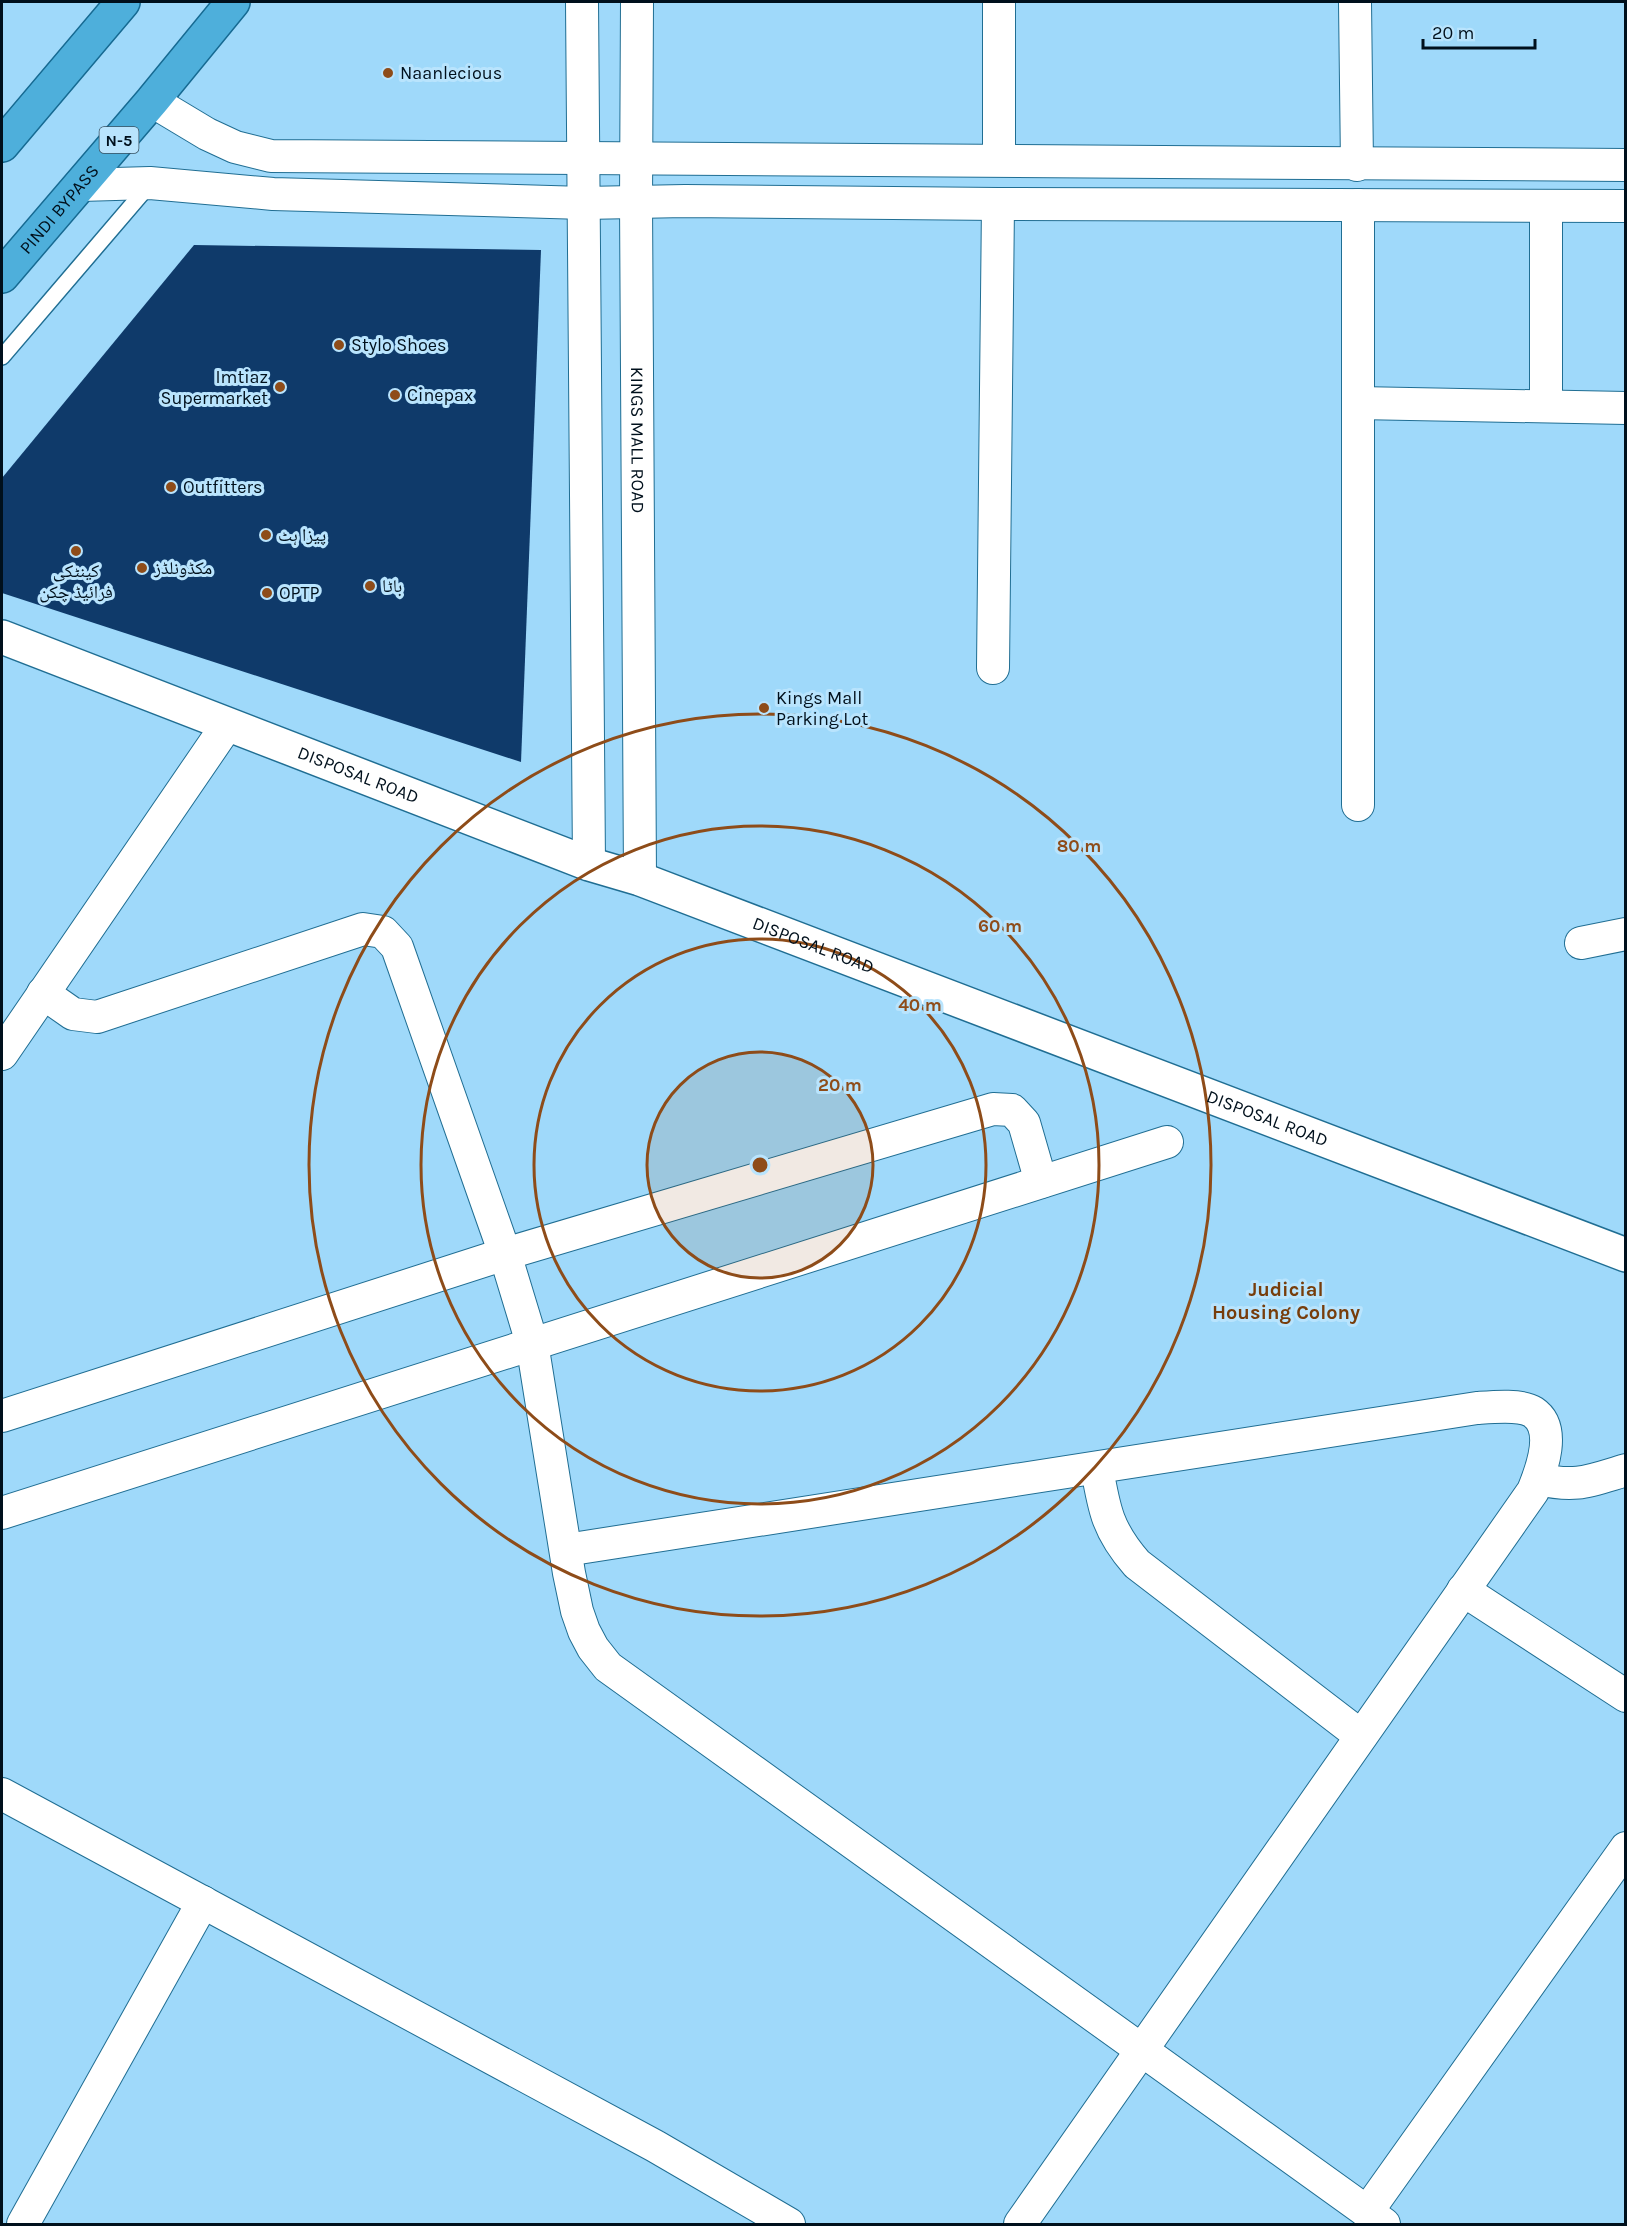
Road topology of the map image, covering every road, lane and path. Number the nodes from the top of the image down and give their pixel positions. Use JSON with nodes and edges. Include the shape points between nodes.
{"nodes":[{"id":1,"x":123,"y":2,"type":"edge"},
{"id":2,"x":233,"y":2,"type":"edge"},
{"id":3,"x":582,"y":2,"type":"edge"},
{"id":4,"x":637,"y":2,"type":"edge"},
{"id":5,"x":999,"y":2,"type":"edge"},
{"id":6,"x":1355,"y":2,"type":"edge"},
{"id":7,"x":152,"y":101,"type":"junction"},
{"id":8,"x":2,"y":146,"type":"edge"},
{"id":9,"x":585,"y":156,"type":"junction"},
{"id":10,"x":637,"y":156,"type":"junction"},
{"id":11,"x":999,"y":160,"type":"junction"},
{"id":12,"x":1124,"y":162,"type":"junction"},
{"id":13,"x":1357,"y":165,"type":"junction"},
{"id":14,"x":1487,"y":165,"type":"junction"},
{"id":15,"x":1626,"y":165,"type":"edge"},
{"id":16,"x":150,"y":183,"type":"junction"},
{"id":17,"x":80,"y":185,"type":"junction"},
{"id":18,"x":636,"y":202,"type":"junction"},
{"id":19,"x":584,"y":203,"type":"junction"},
{"id":20,"x":998,"y":204,"type":"junction"},
{"id":21,"x":1124,"y":204,"type":"junction"},
{"id":22,"x":1358,"y":205,"type":"junction"},
{"id":23,"x":1487,"y":206,"type":"junction"},
{"id":24,"x":1546,"y":206,"type":"junction"},
{"id":25,"x":1626,"y":206,"type":"edge"},
{"id":26,"x":2,"y":276,"type":"edge"},
{"id":27,"x":2,"y":357,"type":"edge"},
{"id":28,"x":1358,"y":403,"type":"junction"},
{"id":29,"x":1546,"y":406,"type":"junction"},
{"id":30,"x":1626,"y":408,"type":"edge"},
{"id":31,"x":2,"y":637,"type":"edge"},
{"id":32,"x":993,"y":668,"type":"dead end"},
{"id":33,"x":227,"y":725,"type":"junction"},
{"id":34,"x":1358,"y":805,"type":"dead end"},
{"id":35,"x":589,"y":864,"type":"junction"},
{"id":36,"x":640,"y":879,"type":"junction"},
{"id":37,"x":1626,"y":934,"type":"edge"},
{"id":38,"x":1581,"y":943,"type":"dead end"},
{"id":39,"x":44,"y":993,"type":"junction"},
{"id":40,"x":2,"y":1054,"type":"edge"},
{"id":41,"x":1167,"y":1142,"type":"dead end"},
{"id":42,"x":1041,"y":1182,"type":"junction"},
{"id":43,"x":505,"y":1254,"type":"junction"},
{"id":44,"x":1626,"y":1254,"type":"edge"},
{"id":45,"x":531,"y":1343,"type":"junction"},
{"id":46,"x":2,"y":1416,"type":"edge"},
{"id":47,"x":1096,"y":1468,"type":"junction"},
{"id":48,"x":1626,"y":1470,"type":"edge"},
{"id":49,"x":1538,"y":1479,"type":"junction"},
{"id":50,"x":2,"y":1513,"type":"edge"},
{"id":51,"x":566,"y":1550,"type":"junction"},
{"id":52,"x":1463,"y":1590,"type":"junction"},
{"id":53,"x":1626,"y":1696,"type":"edge"},
{"id":54,"x":1361,"y":1736,"type":"junction"},
{"id":55,"x":2,"y":1794,"type":"edge"},
{"id":56,"x":1626,"y":1848,"type":"edge"},
{"id":57,"x":203,"y":1902,"type":"junction"},
{"id":58,"x":1142,"y":2049,"type":"junction"},
{"id":59,"x":1376,"y":2218,"type":"edge"},
{"id":60,"x":23,"y":2224,"type":"edge"},
{"id":61,"x":789,"y":2224,"type":"edge"},
{"id":62,"x":1020,"y":2224,"type":"edge"}],
"edges":[{"from":1,"to":8,"type":"highway"},
{"from":2,"to":7,"type":"highway","name":"PINDI BYPASS","number":"N-5"},
{"from":3,"to":9,"type":"street"},
{"from":4,"to":10,"type":"street","name":"KINGS MALL ROAD"},
{"from":5,"to":11,"type":"street"},
{"from":6,"to":13,"type":"street"},
{"from":7,"to":9,"type":"street","via":[[235,147],[271,156]]},
{"from":7,"to":17,"type":"highway","name":"PINDI BYPASS","number":"N-5"},
{"from":9,"to":10,"type":"street"},
{"from":9,"to":19,"type":"street"},
{"from":10,"to":11,"type":"street"},
{"from":10,"to":18,"type":"street","name":"KINGS MALL ROAD"},
{"from":11,"to":12,"type":"street"},
{"from":12,"to":13,"type":"street"},
{"from":12,"to":21,"type":"street"},
{"from":13,"to":14,"type":"street"},
{"from":14,"to":15,"type":"street"},
{"from":14,"to":23,"type":"street"},
{"from":16,"to":17,"type":"street"},
{"from":16,"to":19,"type":"street","via":[[273,194]]},
{"from":16,"to":27,"type":"lane"},
{"from":17,"to":26,"type":"highway","name":"PINDI BYPASS","number":"N-5"},
{"from":18,"to":19,"type":"street"},
{"from":18,"to":20,"type":"street"},
{"from":18,"to":36,"type":"street","name":"KINGS MALL ROAD"},
{"from":19,"to":35,"type":"street"},
{"from":20,"to":21,"type":"street"},
{"from":20,"to":32,"type":"street"},
{"from":21,"to":22,"type":"street"},
{"from":22,"to":23,"type":"street"},
{"from":22,"to":28,"type":"street"},
{"from":23,"to":24,"type":"street"},
{"from":24,"to":25,"type":"street"},
{"from":24,"to":29,"type":"street"},
{"from":28,"to":29,"type":"street"},
{"from":28,"to":34,"type":"street"},
{"from":29,"to":30,"type":"street"},
{"from":31,"to":33,"type":"street","name":"DISPOSAL ROAD"},
{"from":33,"to":35,"type":"street","name":"DISPOSAL ROAD"},
{"from":33,"to":39,"type":"street"},
{"from":35,"to":36,"type":"street","name":"DISPOSAL ROAD"},
{"from":36,"to":44,"type":"street","name":"DISPOSAL ROAD"},
{"from":37,"to":38,"type":"street"},
{"from":39,"to":40,"type":"street"},
{"from":39,"to":43,"type":"street","via":[[73,1014],[97,1017],[363,929],[383,932],[397,948]]},
{"from":41,"to":42,"type":"street"},
{"from":42,"to":43,"type":"street","via":[[1024,1123],[1012,1110],[993,1109]]},
{"from":42,"to":45,"type":"street"},
{"from":43,"to":45,"type":"street"},
{"from":43,"to":46,"type":"street"},
{"from":45,"to":50,"type":"street"},
{"from":45,"to":51,"type":"street"},
{"from":47,"to":49,"type":"street","via":[[1491,1407],[1525,1408],[1543,1423],[1546,1442]]},
{"from":47,"to":51,"type":"street"},
{"from":47,"to":54,"type":"street","via":[[1107,1517],[1120,1545],[1137,1564]]},
{"from":48,"to":49,"type":"street","via":[[1583,1483]]},
{"from":49,"to":52,"type":"street"},
{"from":51,"to":58,"type":"street","via":[[584,1631],[609,1666]]},
{"from":52,"to":53,"type":"street"},
{"from":52,"to":54,"type":"street"},
{"from":54,"to":58,"type":"street"},
{"from":55,"to":57,"type":"street"},
{"from":56,"to":59,"type":"street"},
{"from":57,"to":60,"type":"street"},
{"from":57,"to":61,"type":"street","via":[[655,2146]]},
{"from":58,"to":59,"type":"street"},
{"from":58,"to":62,"type":"street"}]}
